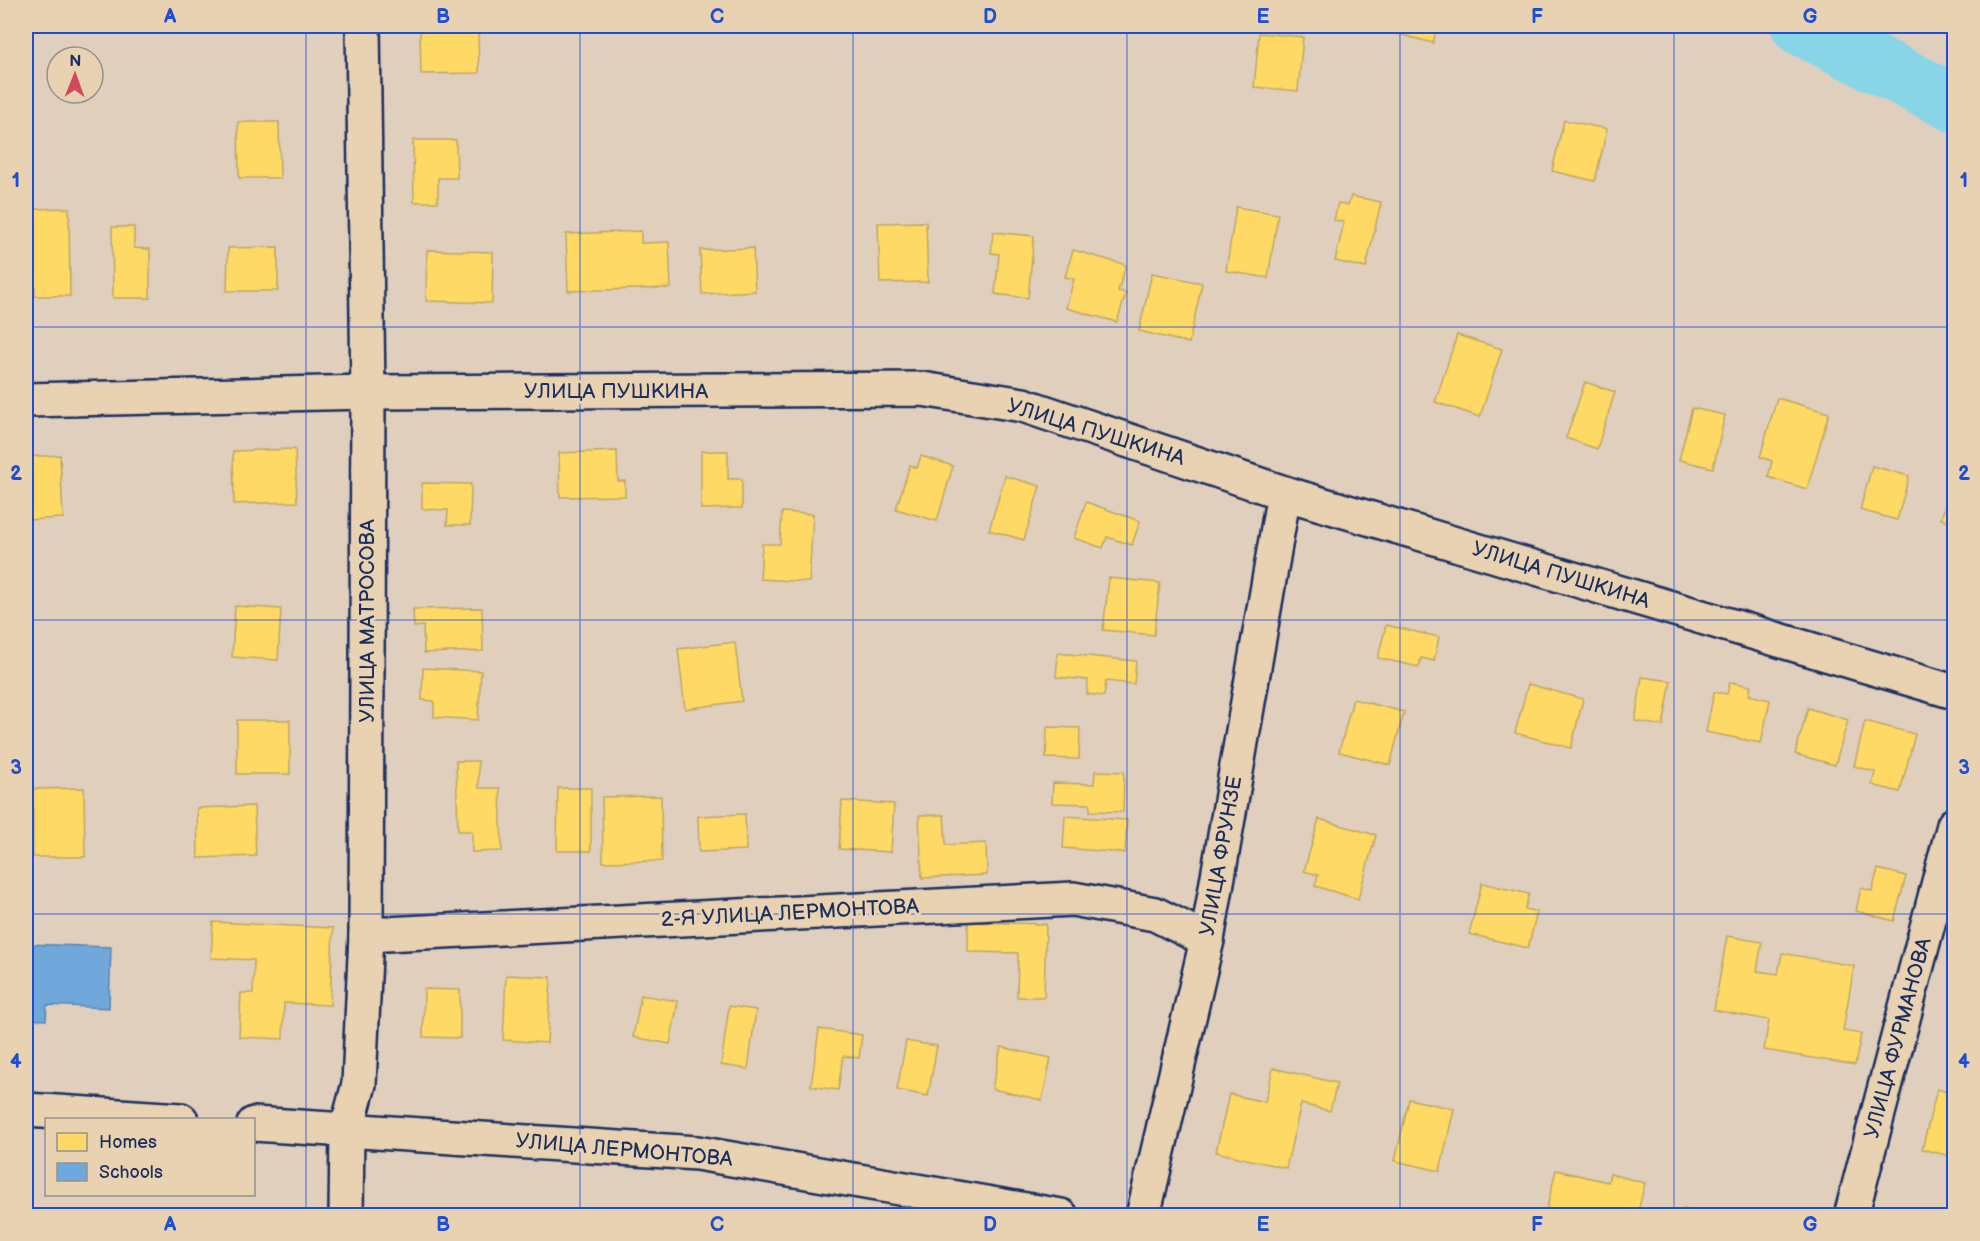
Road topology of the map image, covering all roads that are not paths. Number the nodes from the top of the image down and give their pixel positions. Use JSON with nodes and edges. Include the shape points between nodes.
{"nodes":[{"id":1,"x":363,"y":26,"type":"edge"},
{"id":2,"x":368,"y":392,"type":"junction"},
{"id":3,"x":26,"y":400,"type":"edge"},
{"id":4,"x":1284,"y":493,"type":"junction"},
{"id":5,"x":1954,"y":692,"type":"edge"},
{"id":6,"x":1954,"y":825,"type":"edge"},
{"id":7,"x":366,"y":935,"type":"junction"},
{"id":8,"x":1207,"y":940,"type":"junction"},
{"id":9,"x":26,"y":1110,"type":"edge"},
{"id":10,"x":164,"y":1118,"type":"edge"},
{"id":11,"x":255,"y":1124,"type":"edge"},
{"id":12,"x":346,"y":1129,"type":"junction"},
{"id":13,"x":346,"y":1215,"type":"edge"},
{"id":14,"x":1061,"y":1215,"type":"edge"},
{"id":15,"x":1143,"y":1215,"type":"edge"},
{"id":16,"x":1851,"y":1215,"type":"edge"}],
"edges":[{"from":1,"to":2,"type":"street","name":"УЛИЦА МАТРОСОВА"},
{"from":2,"to":3,"type":"street","name":"УЛИЦА ПУШКИНА"},
{"from":2,"to":4,"type":"street","name":"УЛИЦА ПУШКИНА","via":[[922,389],[1023,405]]},
{"from":2,"to":7,"type":"street","name":"УЛИЦА МАТРОСОВА"},
{"from":4,"to":5,"type":"street","name":"УЛИЦА ПУШКИНА"},
{"from":4,"to":8,"type":"street","name":"УЛИЦА ФРУНЗЕ"},
{"from":6,"to":16,"type":"street","name":"УЛИЦА ФУРМАНОВА"},
{"from":7,"to":8,"type":"street","name":"2-Я УЛИЦА ЛЕРМОНТОВА","via":[[1073,899],[1155,914]]},
{"from":7,"to":12,"type":"street","name":"УЛИЦА МАТРОСОВА","via":[[359,1084]]},
{"from":8,"to":15,"type":"street","name":"УЛИЦА ФРУНЗЕ"},
{"from":9,"to":10,"type":"street"},
{"from":11,"to":12,"type":"street","name":"УЛИЦА ЛЕРМОНТОВА"},
{"from":12,"to":13,"type":"street","name":"УЛИЦА МАТРОСОВА"},
{"from":12,"to":14,"type":"street","name":"УЛИЦА ЛЕРМОНТОВА","via":[[697,1153]]}]}
